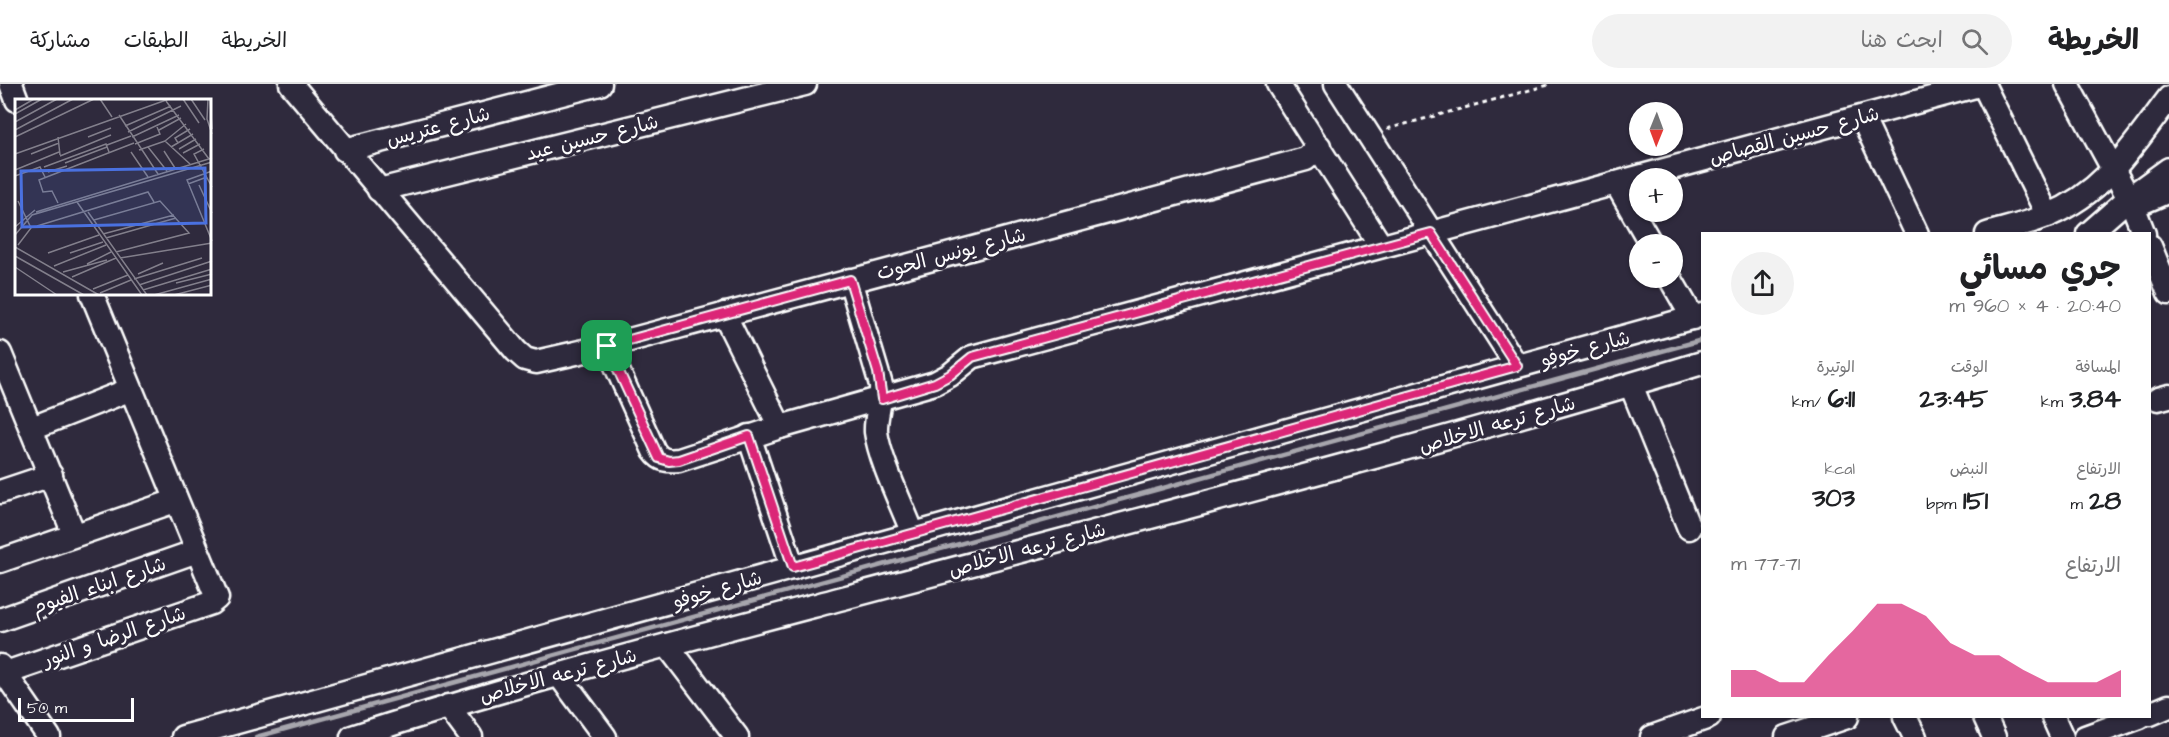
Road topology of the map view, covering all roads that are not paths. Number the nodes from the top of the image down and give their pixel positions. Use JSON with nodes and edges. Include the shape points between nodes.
{"nodes":[{"id":1,"x":11,"y":84,"type":"edge"},
{"id":2,"x":291,"y":84,"type":"edge"},
{"id":3,"x":600,"y":84,"type":"edge"},
{"id":4,"x":805,"y":84,"type":"edge"},
{"id":5,"x":1278,"y":84,"type":"edge"},
{"id":6,"x":1336,"y":84,"type":"edge"},
{"id":7,"x":1983,"y":84,"type":"edge"},
{"id":8,"x":2067,"y":84,"type":"edge"},
{"id":9,"x":2169,"y":98,"type":"edge"},
{"id":10,"x":17,"y":99,"type":"edge"},
{"id":11,"x":1862,"y":117,"type":"junction"},
{"id":12,"x":1319,"y":146,"type":"junction"},
{"id":13,"x":345,"y":150,"type":"junction"},
{"id":14,"x":2169,"y":169,"type":"edge"},
{"id":15,"x":2114,"y":172,"type":"junction"},
{"id":16,"x":1616,"y":183,"type":"junction"},
{"id":17,"x":379,"y":190,"type":"junction"},
{"id":18,"x":2169,"y":191,"type":"edge"},
{"id":19,"x":2131,"y":202,"type":"junction"},
{"id":20,"x":2048,"y":216,"type":"junction"},
{"id":21,"x":1916,"y":232,"type":"edge"},
{"id":22,"x":1997,"y":232,"type":"edge"},
{"id":23,"x":2091,"y":232,"type":"edge"},
{"id":24,"x":2143,"y":232,"type":"edge"},
{"id":25,"x":1431,"y":233,"type":"junction"},
{"id":26,"x":1645,"y":234,"type":"edge"},
{"id":27,"x":1382,"y":246,"type":"junction"},
{"id":28,"x":2151,"y":248,"type":"edge"},
{"id":29,"x":850,"y":280,"type":"junction"},
{"id":30,"x":1677,"y":288,"type":"edge"},
{"id":31,"x":2169,"y":293,"type":"edge"},
{"id":32,"x":93,"y":296,"type":"edge"},
{"id":33,"x":724,"y":314,"type":"junction"},
{"id":34,"x":1698,"y":316,"type":"edge"},
{"id":35,"x":607,"y":346,"type":"junction"},
{"id":36,"x":0,"y":353,"type":"edge"},
{"id":37,"x":1701,"y":364,"type":"edge"},
{"id":38,"x":1517,"y":366,"type":"junction"},
{"id":39,"x":1631,"y":385,"type":"junction"},
{"id":40,"x":129,"y":390,"type":"junction"},
{"id":41,"x":882,"y":399,"type":"junction"},
{"id":42,"x":780,"y":427,"type":"junction"},
{"id":43,"x":32,"y":428,"type":"junction"},
{"id":44,"x":749,"y":436,"type":"junction"},
{"id":45,"x":51,"y":475,"type":"junction"},
{"id":46,"x":0,"y":492,"type":"edge"},
{"id":47,"x":175,"y":501,"type":"junction"},
{"id":48,"x":1689,"y":528,"type":"dead end"},
{"id":49,"x":74,"y":534,"type":"junction"},
{"id":50,"x":914,"y":534,"type":"junction"},
{"id":51,"x":197,"y":551,"type":"junction"},
{"id":52,"x":0,"y":561,"type":"edge"},
{"id":53,"x":793,"y":567,"type":"junction"},
{"id":54,"x":0,"y":620,"type":"edge"},
{"id":55,"x":667,"y":645,"type":"junction"},
{"id":56,"x":2,"y":671,"type":"edge"},
{"id":57,"x":559,"y":675,"type":"junction"},
{"id":58,"x":448,"y":705,"type":"junction"},
{"id":59,"x":2169,"y":706,"type":"edge"},
{"id":60,"x":2151,"y":712,"type":"edge"},
{"id":61,"x":1705,"y":718,"type":"edge"},
{"id":62,"x":1844,"y":718,"type":"edge"},
{"id":63,"x":1906,"y":718,"type":"edge"},
{"id":64,"x":1985,"y":718,"type":"edge"},
{"id":65,"x":2053,"y":718,"type":"edge"},
{"id":66,"x":2134,"y":718,"type":"edge"},
{"id":67,"x":48,"y":737,"type":"edge"},
{"id":68,"x":183,"y":737,"type":"edge"},
{"id":69,"x":352,"y":737,"type":"edge"},
{"id":70,"x":471,"y":737,"type":"edge"},
{"id":71,"x":606,"y":737,"type":"edge"},
{"id":72,"x":736,"y":737,"type":"edge"},
{"id":73,"x":1652,"y":737,"type":"edge"},
{"id":74,"x":1787,"y":737,"type":"edge"},
{"id":75,"x":1915,"y":737,"type":"edge"},
{"id":76,"x":1994,"y":737,"type":"edge"},
{"id":77,"x":2062,"y":737,"type":"edge"},
{"id":78,"x":2085,"y":737,"type":"edge"}],
"edges":[{"from":1,"to":10,"type":"street"},
{"from":2,"to":13,"type":"street"},
{"from":3,"to":13,"type":"street","name":"شارع عتريس"},
{"from":4,"to":17,"type":"street","name":"شارع حسين عيد"},
{"from":5,"to":12,"type":"street"},
{"from":6,"to":25,"type":"street"},
{"from":7,"to":11,"type":"street","name":"شارع حسين القصاص"},
{"from":7,"to":20,"type":"street"},
{"from":8,"to":15,"type":"street"},
{"from":9,"to":15,"type":"street"},
{"from":11,"to":16,"type":"street","name":"شارع حسين القصاص"},
{"from":11,"to":21,"type":"street"},
{"from":12,"to":27,"type":"street"},
{"from":12,"to":29,"type":"street","name":"شارع يونس الحوت","via":[[1306,159]]},
{"from":13,"to":17,"type":"street"},
{"from":14,"to":19,"type":"street"},
{"from":15,"to":19,"type":"street"},
{"from":15,"to":20,"type":"street","via":[[2094,189]]},
{"from":16,"to":25,"type":"street","name":"شارع حسين القصاص"},
{"from":16,"to":26,"type":"street"},
{"from":17,"to":35,"type":"street","name":"شارع يونس الحوت","via":[[525,359],[544,362]]},
{"from":18,"to":19,"type":"street"},
{"from":19,"to":23,"type":"street"},
{"from":19,"to":24,"type":"street"},
{"from":20,"to":22,"type":"street"},
{"from":25,"to":27,"type":"street","name":"شارع حسين القصاص"},
{"from":25,"to":38,"type":"street"},
{"from":27,"to":41,"type":"street","name":"شارع حسين القصاص","via":[[972,357],[935,383]]},
{"from":28,"to":31,"type":"street"},
{"from":29,"to":33,"type":"street","name":"شارع يونس الحوت"},
{"from":29,"to":41,"type":"street","via":[[878,372]]},
{"from":30,"to":34,"type":"street"},
{"from":32,"to":40,"type":"street"},
{"from":33,"to":35,"type":"street","name":"شارع يونس الحوت"},
{"from":33,"to":42,"type":"street"},
{"from":34,"to":38,"type":"street","name":"شارع خوفو"},
{"from":35,"to":44,"type":"street","name":"شارع حسين القصاص","via":[[659,458],[679,460]]},
{"from":36,"to":43,"type":"street"},
{"from":37,"to":39,"type":"street","name":"شارع ترعه الاخلاص"},
{"from":38,"to":50,"type":"street","name":"شارع خوفو"},
{"from":39,"to":48,"type":"street"},
{"from":39,"to":55,"type":"street","name":"شارع ترعه الاخلاص","via":[[1529,416]]},
{"from":40,"to":43,"type":"street"},
{"from":40,"to":47,"type":"street"},
{"from":41,"to":42,"type":"street","name":"شارع حسين القصاص"},
{"from":41,"to":50,"type":"street","via":[[876,431]]},
{"from":42,"to":44,"type":"street","name":"شارع حسين القصاص"},
{"from":43,"to":45,"type":"street"},
{"from":44,"to":53,"type":"street"},
{"from":45,"to":46,"type":"street"},
{"from":45,"to":49,"type":"street"},
{"from":47,"to":49,"type":"street"},
{"from":47,"to":51,"type":"street"},
{"from":49,"to":52,"type":"street"},
{"from":50,"to":53,"type":"street","name":"شارع خوفو"},
{"from":51,"to":54,"type":"street","name":"شارع ابناء الفيوم"},
{"from":51,"to":56,"type":"street","name":"شارع الرضا و النور","via":[[217,592],[211,603]]},
{"from":53,"to":68,"type":"street","name":"شارع خوفو"},
{"from":55,"to":57,"type":"street","name":"شارع ترعه الاخلاص"},
{"from":55,"to":72,"type":"street"},
{"from":56,"to":67,"type":"street"},
{"from":57,"to":58,"type":"street","name":"شارع ترعه الاخلاص"},
{"from":57,"to":71,"type":"street"},
{"from":58,"to":69,"type":"street","name":"شارع ترعه الاخلاص"},
{"from":58,"to":70,"type":"street"},
{"from":59,"to":60,"type":"street"},
{"from":61,"to":73,"type":"street"},
{"from":62,"to":74,"type":"street"},
{"from":63,"to":75,"type":"street"},
{"from":64,"to":76,"type":"street"},
{"from":65,"to":77,"type":"street"},
{"from":66,"to":78,"type":"street"}]}
